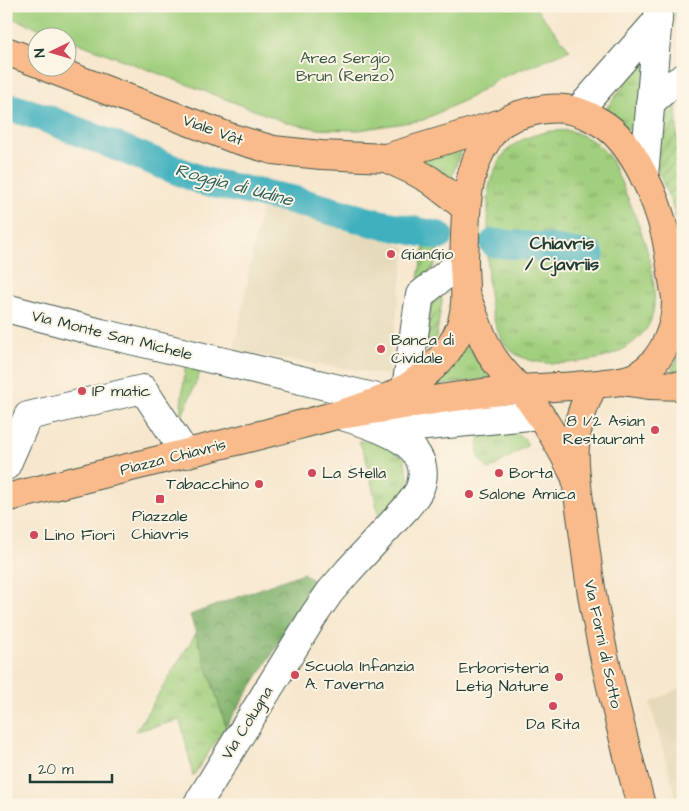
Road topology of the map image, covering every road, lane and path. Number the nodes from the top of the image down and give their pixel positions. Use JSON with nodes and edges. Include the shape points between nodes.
{"nodes":[{"id":1,"x":659,"y":13,"type":"edge"},
{"id":2,"x":6,"y":52,"type":"edge"},
{"id":3,"x":28,"y":60,"type":"edge"},
{"id":4,"x":74,"y":78,"type":"edge"},
{"id":5,"x":683,"y":78,"type":"edge"},
{"id":6,"x":650,"y":103,"type":"junction"},
{"id":7,"x":578,"y":111,"type":"junction"},
{"id":8,"x":502,"y":123,"type":"junction"},
{"id":9,"x":386,"y":158,"type":"junction"},
{"id":10,"x":644,"y":176,"type":"junction"},
{"id":11,"x":466,"y":208,"type":"junction"},
{"id":12,"x":464,"y":260,"type":"junction"},
{"id":13,"x":466,"y":296,"type":"junction"},
{"id":14,"x":679,"y":302,"type":"edge"},
{"id":15,"x":6,"y":308,"type":"edge"},
{"id":16,"x":621,"y":381,"type":"junction"},
{"id":17,"x":593,"y":385,"type":"junction"},
{"id":18,"x":683,"y":386,"type":"edge"},
{"id":19,"x":520,"y":389,"type":"junction"},
{"id":20,"x":396,"y":394,"type":"junction"},
{"id":21,"x":339,"y":415,"type":"junction"},
{"id":22,"x":540,"y":415,"type":"junction"},
{"id":23,"x":385,"y":430,"type":"junction"},
{"id":24,"x":186,"y":454,"type":"junction"},
{"id":25,"x":6,"y":466,"type":"edge"},
{"id":26,"x":577,"y":480,"type":"junction"},
{"id":27,"x":6,"y":498,"type":"edge"},
{"id":28,"x":197,"y":805,"type":"edge"},
{"id":29,"x":641,"y":805,"type":"edge"}],
"edges":[{"from":1,"to":6,"type":"street"},
{"from":1,"to":7,"type":"street"},
{"from":2,"to":3,"type":"main road"},
{"from":4,"to":9,"type":"main road","name":"Viale Vât","via":[[232,138],[273,150]]},
{"from":5,"to":6,"type":"street"},
{"from":6,"to":10,"type":"street"},
{"from":7,"to":8,"type":"main road","name":"Piazza Chiavris","via":[[566,108],[538,110]]},
{"from":7,"to":10,"type":"main road","name":"Piazza Chiavris","via":[[611,130]]},
{"from":8,"to":9,"type":"main road","name":"Viale Vât"},
{"from":8,"to":11,"type":"main road","name":"Piazza Chiavris","via":[[480,150]]},
{"from":9,"to":11,"type":"main road","name":"Viale Vât","via":[[430,180]]},
{"from":10,"to":14,"type":"main road","name":"Piazza Chiavris","via":[[660,213]]},
{"from":11,"to":12,"type":"main road","name":"Piazza Chiavris"},
{"from":12,"to":13,"type":"main road","name":"Piazza Chiavris"},
{"from":12,"to":20,"type":"street","via":[[420,295]]},
{"from":13,"to":19,"type":"main road","name":"Piazza Chiavris","via":[[492,357]]},
{"from":13,"to":20,"type":"main road","name":"Piazza Chiavris","via":[[462,323],[448,350],[428,372]]},
{"from":14,"to":16,"type":"main road","name":"Piazza Chiavris","via":[[670,334],[657,358],[635,377]]},
{"from":15,"to":20,"type":"street","name":"Via Monte San Michele","via":[[218,361]]},
{"from":16,"to":17,"type":"main road","name":"Piazza Chiavris"},
{"from":16,"to":18,"type":"main road","name":"Piazza Chiavris"},
{"from":17,"to":19,"type":"main road","name":"Piazza Chiavris"},
{"from":17,"to":26,"type":"main road","name":"Via Forni di Sotto","via":[[577,430]]},
{"from":19,"to":21,"type":"main road","name":"Piazza Chiavris"},
{"from":19,"to":22,"type":"main road","name":"Via Forni di Sotto"},
{"from":20,"to":21,"type":"main road","name":"Piazza Chiavris"},
{"from":21,"to":23,"type":"street"},
{"from":21,"to":24,"type":"main road","name":"Piazza Chiavris"},
{"from":22,"to":23,"type":"street"},
{"from":22,"to":26,"type":"main road","name":"Via Forni di Sotto","via":[[563,450]]},
{"from":23,"to":28,"type":"street","name":"Via Colugna","via":[[414,451],[422,466],[420,488],[407,507],[330,592]]},
{"from":24,"to":25,"type":"street","via":[[144,389],[28,416]]},
{"from":24,"to":27,"type":"main road","name":"Piazza Chiavris"},
{"from":26,"to":29,"type":"main road","name":"Via Forni di Sotto","via":[[596,617]]}]}
